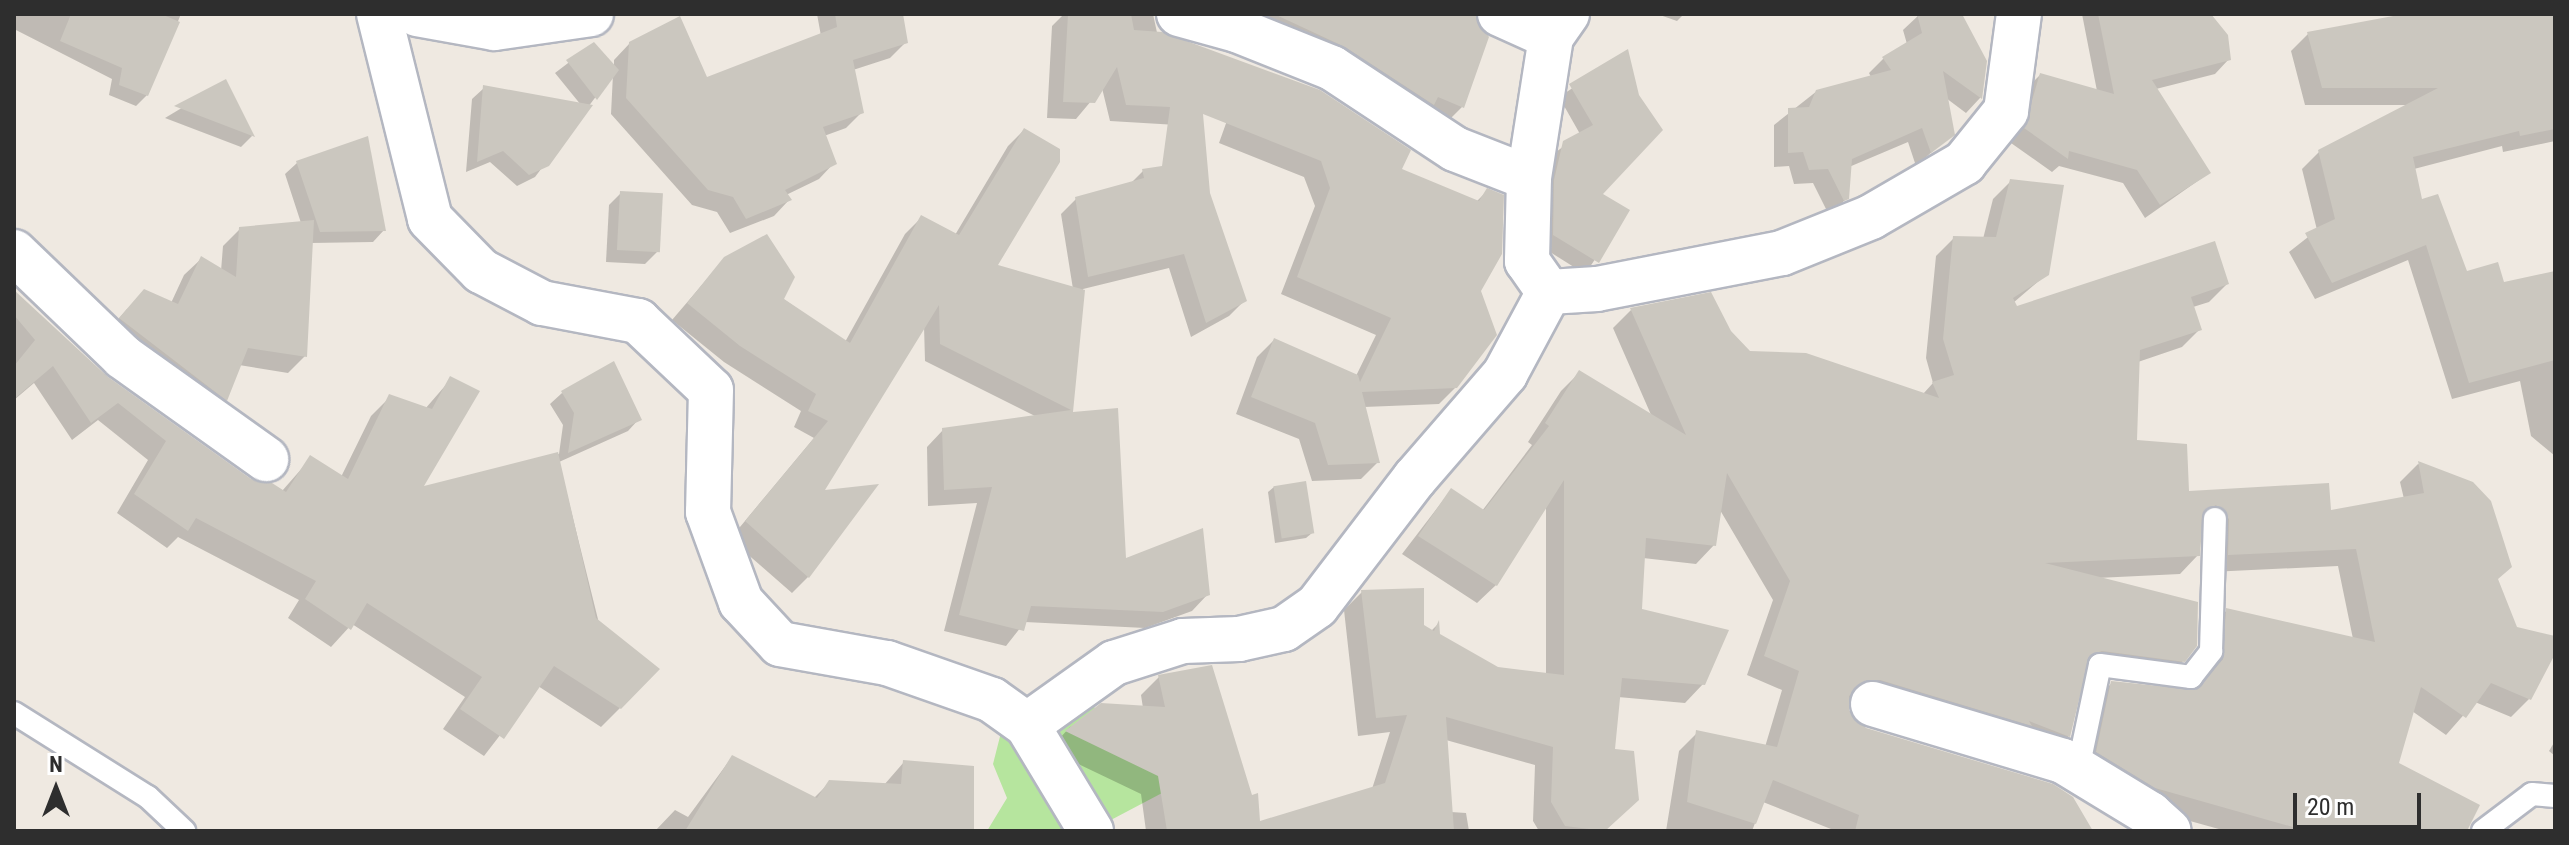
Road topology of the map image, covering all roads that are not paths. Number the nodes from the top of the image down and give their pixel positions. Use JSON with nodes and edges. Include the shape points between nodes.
{"nodes":[{"id":1,"x":379,"y":14,"type":"edge"},
{"id":2,"x":417,"y":14,"type":"edge"},
{"id":3,"x":591,"y":14,"type":"edge"},
{"id":4,"x":1179,"y":14,"type":"edge"},
{"id":5,"x":1500,"y":14,"type":"edge"},
{"id":6,"x":2019,"y":14,"type":"edge"},
{"id":7,"x":1559,"y":26,"type":"edge"},
{"id":8,"x":1529,"y":178,"type":"junction"},
{"id":9,"x":14,"y":252,"type":"edge"},
{"id":10,"x":1549,"y":292,"type":"junction"},
{"id":11,"x":266,"y":459,"type":"dead end"},
{"id":12,"x":2215,"y":519,"type":"dead end"},
{"id":13,"x":1873,"y":704,"type":"dead end"},
{"id":14,"x":14,"y":713,"type":"edge"},
{"id":15,"x":1027,"y":725,"type":"junction"},
{"id":16,"x":2078,"y":769,"type":"junction"},
{"id":17,"x":2555,"y":796,"type":"edge"},
{"id":18,"x":1092,"y":828,"type":"edge"},
{"id":19,"x":184,"y":831,"type":"edge"},
{"id":20,"x":2169,"y":831,"type":"edge"},
{"id":21,"x":2483,"y":831,"type":"edge"}],
"edges":[{"from":1,"to":15,"type":"street","via":[[430,219],[481,271],[542,303],[638,321],[711,390],[708,512],[741,602],[780,644],[887,663],[992,700]]},
{"from":2,"to":3,"type":"street","via":[[494,28]]},
{"from":4,"to":8,"type":"street","via":[[1237,30],[1332,68],[1455,149]]},
{"from":5,"to":7,"type":"street"},
{"from":6,"to":10,"type":"street","via":[[2006,111],[1964,163],[1871,217],[1782,253],[1597,289]]},
{"from":7,"to":8,"type":"street"},
{"from":8,"to":10,"type":"street","via":[[1527,261]]},
{"from":9,"to":11,"type":"street","via":[[123,357]]},
{"from":10,"to":15,"type":"street","via":[[1505,374],[1415,478],[1317,606],[1284,629],[1239,639],[1183,641],[1114,663]]},
{"from":12,"to":16,"type":"lane","via":[[2211,651],[2191,677],[2100,665]]},
{"from":13,"to":16,"type":"street"},
{"from":14,"to":19,"type":"lane","via":[[148,797]]},
{"from":15,"to":18,"type":"street"},
{"from":16,"to":20,"type":"street"},
{"from":17,"to":21,"type":"lane","via":[[2532,794]]}]}
